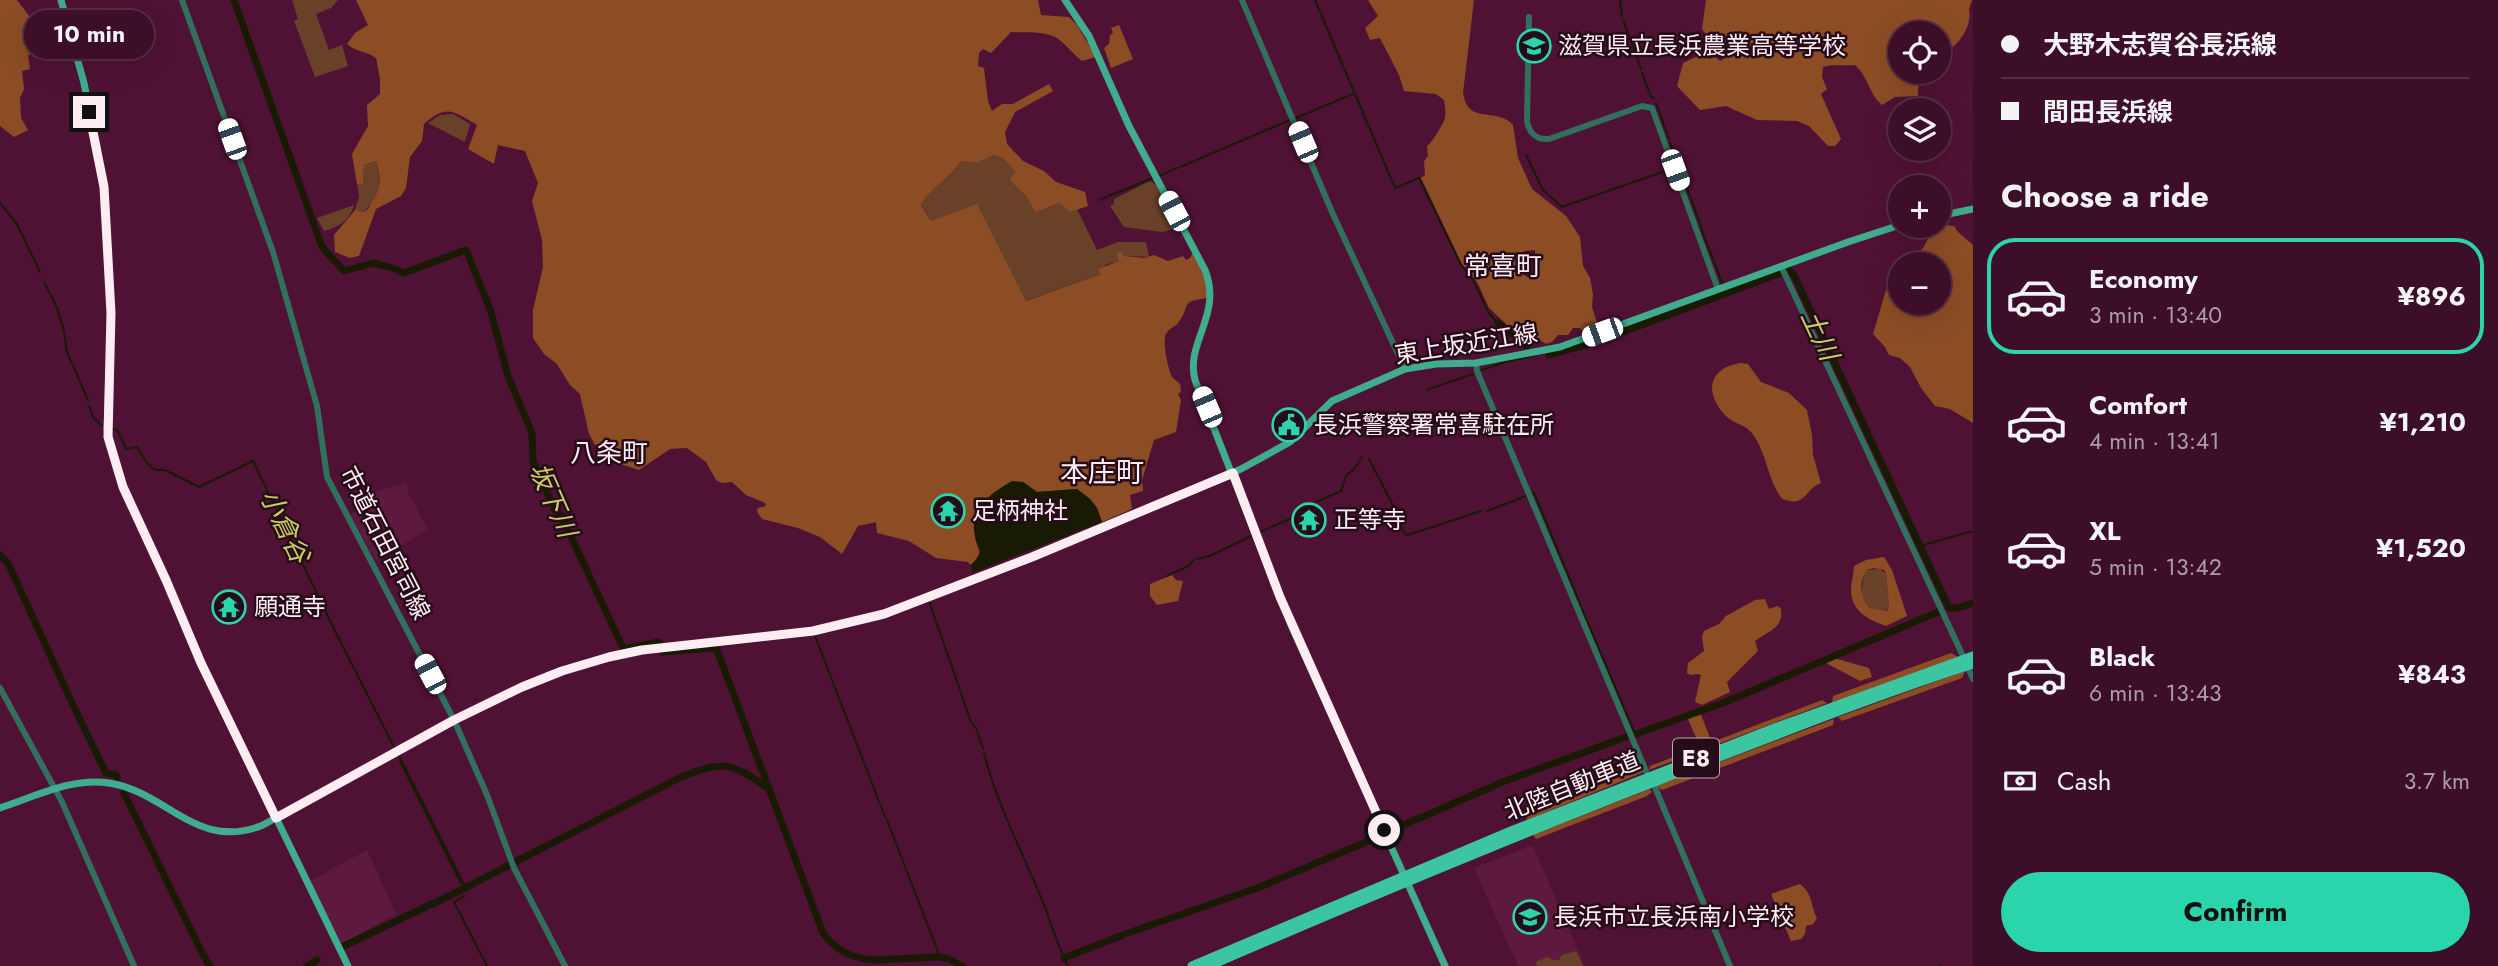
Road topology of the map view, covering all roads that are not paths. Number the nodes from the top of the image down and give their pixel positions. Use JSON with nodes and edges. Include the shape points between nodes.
{"nodes":[{"id":1,"x":61,"y":0,"type":"edge"},
{"id":2,"x":182,"y":0,"type":"edge"},
{"id":3,"x":1065,"y":0,"type":"edge"},
{"id":4,"x":1242,"y":0,"type":"edge"},
{"id":5,"x":1530,"y":17,"type":"dead end"},
{"id":6,"x":1973,"y":209,"type":"edge"},
{"id":7,"x":1951,"y":214,"type":"edge"},
{"id":8,"x":1888,"y":230,"type":"edge"},
{"id":9,"x":1783,"y":270,"type":"junction"},
{"id":10,"x":1721,"y":288,"type":"junction"},
{"id":11,"x":1476,"y":363,"type":"junction"},
{"id":12,"x":1405,"y":369,"type":"junction"},
{"id":13,"x":1233,"y":473,"type":"junction"},
{"id":14,"x":1962,"y":654,"type":"dead end"},
{"id":15,"x":1973,"y":656,"type":"edge"},
{"id":16,"x":1971,"y":667,"type":"edge"},
{"id":17,"x":1973,"y":679,"type":"edge"},
{"id":18,"x":0,"y":688,"type":"edge"},
{"id":19,"x":454,"y":720,"type":"junction"},
{"id":20,"x":1646,"y":771,"type":"dead end"},
{"id":21,"x":1654,"y":785,"type":"dead end"},
{"id":22,"x":55,"y":790,"type":"junction"},
{"id":23,"x":0,"y":808,"type":"edge"},
{"id":24,"x":276,"y":818,"type":"junction"},
{"id":25,"x":1422,"y":871,"type":"junction"},
{"id":26,"x":1391,"y":884,"type":"junction"},
{"id":27,"x":134,"y":966,"type":"edge"},
{"id":28,"x":348,"y":966,"type":"edge"},
{"id":29,"x":565,"y":966,"type":"edge"},
{"id":30,"x":1192,"y":966,"type":"edge"},
{"id":31,"x":1209,"y":966,"type":"edge"},
{"id":32,"x":1445,"y":966,"type":"edge"},
{"id":33,"x":1730,"y":966,"type":"edge"}],
"edges":[{"from":1,"to":24,"type":"main road","via":[[84,83],[104,187],[111,313],[108,437],[123,487]]},
{"from":2,"to":19,"type":"street","name":"市道石田宮司線","via":[[273,253],[317,406],[327,477]]},
{"from":3,"to":13,"type":"main road","via":[[1089,36],[1129,126],[1210,283],[1211,301],[1193,372]]},
{"from":4,"to":12,"type":"street"},
{"from":5,"to":10,"type":"street","via":[[1527,121],[1532,133],[1549,139],[1642,106],[1651,108]]},
{"from":6,"to":7,"type":"main road"},
{"from":8,"to":9,"type":"main road","name":"東上坂近江線"},
{"from":9,"to":10,"type":"main road","name":"東上坂近江線"},
{"from":9,"to":14,"type":"street"},
{"from":10,"to":11,"type":"main road","name":"東上坂近江線","via":[[1571,344]]},
{"from":11,"to":12,"type":"main road","name":"東上坂近江線"},
{"from":11,"to":20,"type":"street"},
{"from":12,"to":13,"type":"main road","name":"東上坂近江線","via":[[1332,401],[1290,442]]},
{"from":13,"to":19,"type":"main road","name":"東上坂近江線","via":[[884,614],[813,631],[609,657],[549,675]]},
{"from":13,"to":32,"type":"main road","via":[[1299,642]]},
{"from":15,"to":25,"type":"highway","name":"北陸自動車道","number":"E8","via":[[1687,761]]},
{"from":16,"to":17,"type":"street"},
{"from":16,"to":25,"type":"highway","name":"北陸自動車道","number":"E8","via":[[1775,735]]},
{"from":18,"to":22,"type":"street"},
{"from":19,"to":24,"type":"main road","name":"東上坂近江線"},
{"from":19,"to":29,"type":"street","name":"市道石田宮司線","via":[[513,863]]},
{"from":21,"to":33,"type":"street"},
{"from":22,"to":23,"type":"main road","name":"東上坂近江線"},
{"from":22,"to":24,"type":"main road","name":"東上坂近江線","via":[[84,783],[118,785],[219,833],[246,831]]},
{"from":22,"to":27,"type":"street"},
{"from":24,"to":28,"type":"main road"},
{"from":25,"to":26,"type":"highway","name":"北陸自動車道","number":"E8"},
{"from":26,"to":30,"type":"highway","name":"北陸自動車道","number":"E8"},
{"from":26,"to":31,"type":"highway","name":"北陸自動車道","number":"E8"}]}
